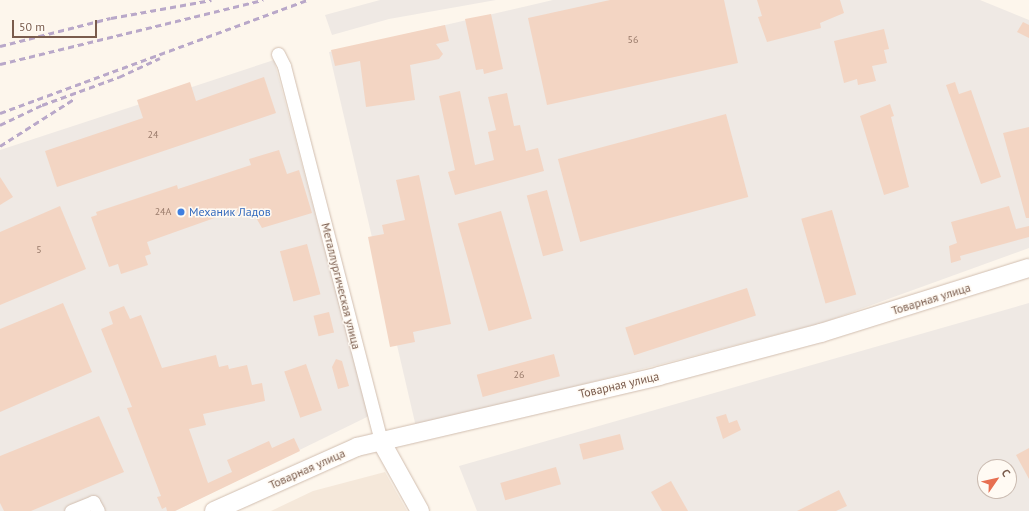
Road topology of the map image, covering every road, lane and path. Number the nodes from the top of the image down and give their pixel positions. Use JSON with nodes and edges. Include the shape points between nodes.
{"nodes":[{"id":1,"x":278,"y":54,"type":"dead end"},
{"id":2,"x":1029,"y":268,"type":"edge"},
{"id":3,"x":381,"y":441,"type":"junction"},
{"id":4,"x":71,"y":511,"type":"edge"},
{"id":5,"x":98,"y":511,"type":"edge"},
{"id":6,"x":214,"y":511,"type":"edge"},
{"id":7,"x":420,"y":511,"type":"edge"}],
"edges":[{"from":1,"to":3,"type":"street","name":"Металлургическая улица","via":[[284,66]]},
{"from":2,"to":3,"type":"street","name":"Товарная улица","via":[[821,333],[659,376]]},
{"from":3,"to":6,"type":"street","name":"Товарная улица","via":[[357,447]]},
{"from":3,"to":7,"type":"street","name":"Металлургическая улица"},
{"from":4,"to":5,"type":"street","via":[[94,502]]}]}
